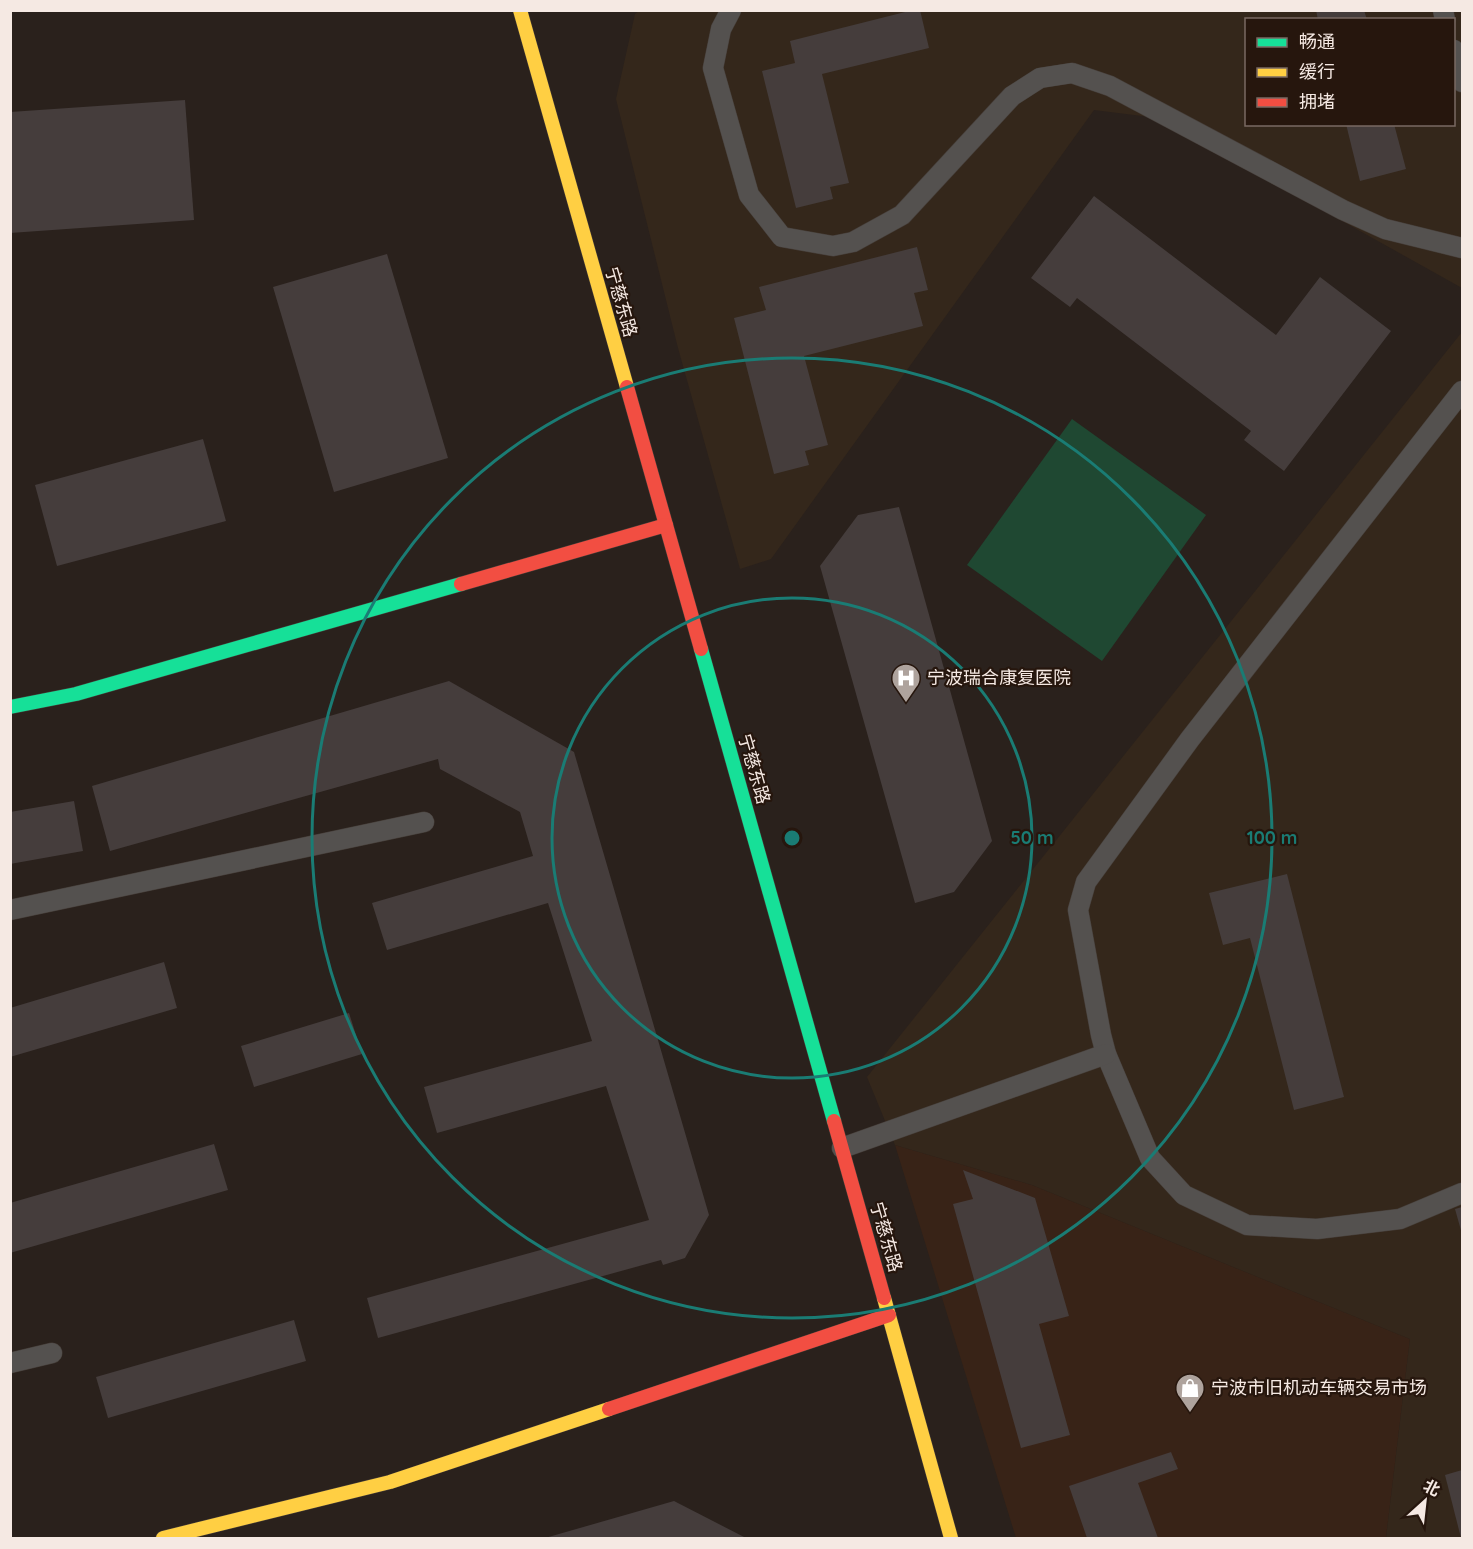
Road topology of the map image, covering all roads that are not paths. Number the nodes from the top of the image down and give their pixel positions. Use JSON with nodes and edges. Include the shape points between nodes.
{"nodes":[{"id":1,"x":520,"y":10,"type":"edge"},
{"id":2,"x":731,"y":10,"type":"edge"},
{"id":3,"x":1455,"y":54,"type":"edge"},
{"id":4,"x":1462,"y":82,"type":"edge"},
{"id":5,"x":1462,"y":248,"type":"edge"},
{"id":6,"x":1462,"y":392,"type":"edge"},
{"id":7,"x":666,"y":525,"type":"junction"},
{"id":8,"x":10,"y":707,"type":"edge"},
{"id":9,"x":424,"y":822,"type":"dead end"},
{"id":10,"x":10,"y":910,"type":"edge"},
{"id":11,"x":1106,"y":1054,"type":"junction"},
{"id":12,"x":842,"y":1148,"type":"junction"},
{"id":13,"x":1462,"y":1193,"type":"edge"},
{"id":14,"x":889,"y":1315,"type":"junction"},
{"id":15,"x":52,"y":1353,"type":"dead end"},
{"id":16,"x":10,"y":1363,"type":"edge"},
{"id":17,"x":163,"y":1539,"type":"edge"},
{"id":18,"x":951,"y":1539,"type":"edge"}],
"edges":[{"from":1,"to":7,"type":"main road","name":"宁慈东路"},
{"from":2,"to":5,"type":"lane","via":[[721,30],[713,68],[750,195],[782,237],[833,246],[854,242],[902,215],[1012,96],[1040,78],[1072,73],[1110,87],[1385,229]]},
{"from":3,"to":4,"type":"lane"},
{"from":6,"to":11,"type":"lane","via":[[1190,739],[1086,882],[1078,910]]},
{"from":7,"to":8,"type":"main road","via":[[76,694]]},
{"from":7,"to":12,"type":"main road","name":"宁慈东路"},
{"from":9,"to":10,"type":"lane"},
{"from":11,"to":12,"type":"lane"},
{"from":11,"to":13,"type":"lane","via":[[1150,1158],[1184,1195],[1248,1225],[1317,1228],[1400,1219]]},
{"from":12,"to":14,"type":"main road","name":"宁慈东路"},
{"from":14,"to":17,"type":"main road","via":[[390,1482]]},
{"from":14,"to":18,"type":"main road","name":"宁慈东路"},
{"from":15,"to":16,"type":"lane"}]}
